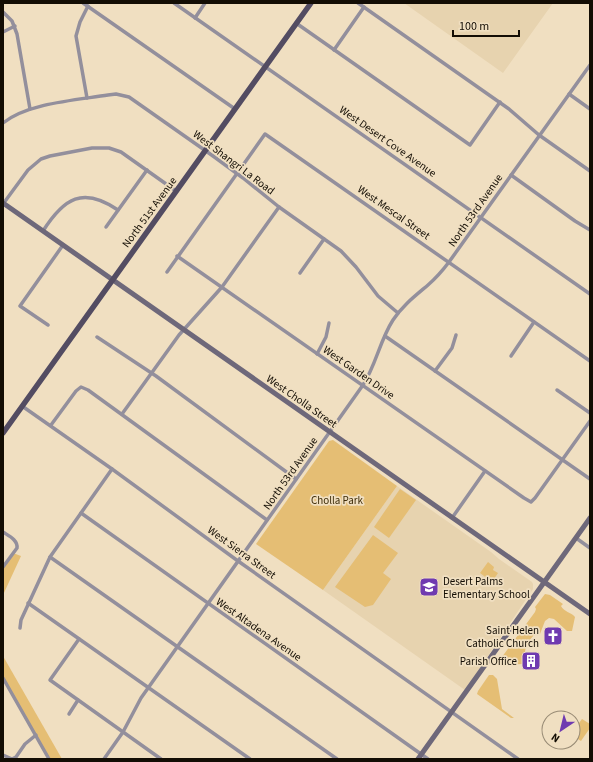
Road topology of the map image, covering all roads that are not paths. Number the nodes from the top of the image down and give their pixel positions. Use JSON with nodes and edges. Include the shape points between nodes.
{"nodes":[{"id":1,"x":84,"y":3,"type":"edge"},
{"id":2,"x":174,"y":3,"type":"edge"},
{"id":3,"x":205,"y":3,"type":"edge"},
{"id":4,"x":311,"y":3,"type":"edge"},
{"id":5,"x":358,"y":3,"type":"edge"},
{"id":6,"x":88,"y":6,"type":"junction"},
{"id":7,"x":364,"y":7,"type":"junction"},
{"id":8,"x":3,"y":12,"type":"edge"},
{"id":9,"x":195,"y":18,"type":"junction"},
{"id":10,"x":296,"y":23,"type":"junction"},
{"id":11,"x":15,"y":26,"type":"junction"},
{"id":12,"x":3,"y":32,"type":"edge"},
{"id":13,"x":334,"y":50,"type":"junction"},
{"id":14,"x":590,"y":65,"type":"edge"},
{"id":15,"x":266,"y":66,"type":"junction"},
{"id":16,"x":569,"y":94,"type":"junction"},
{"id":17,"x":87,"y":98,"type":"junction"},
{"id":18,"x":500,"y":102,"type":"junction"},
{"id":19,"x":30,"y":109,"type":"junction"},
{"id":20,"x":235,"y":109,"type":"junction"},
{"id":21,"x":590,"y":109,"type":"edge"},
{"id":22,"x":3,"y":123,"type":"edge"},
{"id":23,"x":539,"y":135,"type":"junction"},
{"id":24,"x":206,"y":150,"type":"junction"},
{"id":25,"x":147,"y":170,"type":"junction"},
{"id":26,"x":590,"y":171,"type":"edge"},
{"id":27,"x":237,"y":173,"type":"junction"},
{"id":28,"x":511,"y":175,"type":"junction"},
{"id":29,"x":176,"y":191,"type":"junction"},
{"id":30,"x":3,"y":203,"type":"edge"},
{"id":31,"x":279,"y":207,"type":"junction"},
{"id":32,"x":118,"y":210,"type":"junction"},
{"id":33,"x":481,"y":217,"type":"junction"},
{"id":34,"x":106,"y":227,"type":"dead end"},
{"id":35,"x":590,"y":230,"type":"edge"},
{"id":36,"x":43,"y":231,"type":"junction"},
{"id":37,"x":324,"y":239,"type":"junction"},
{"id":38,"x":63,"y":245,"type":"junction"},
{"id":39,"x":177,"y":256,"type":"junction"},
{"id":40,"x":449,"y":262,"type":"junction"},
{"id":41,"x":166,"y":272,"type":"dead end"},
{"id":42,"x":300,"y":273,"type":"dead end"},
{"id":43,"x":113,"y":280,"type":"junction"},
{"id":44,"x":222,"y":287,"type":"junction"},
{"id":45,"x":590,"y":294,"type":"edge"},
{"id":46,"x":398,"y":314,"type":"junction"},
{"id":47,"x":534,"y":322,"type":"junction"},
{"id":48,"x":329,"y":323,"type":"dead end"},
{"id":49,"x":48,"y":325,"type":"dead end"},
{"id":50,"x":183,"y":329,"type":"junction"},
{"id":51,"x":456,"y":335,"type":"dead end"},
{"id":52,"x":385,"y":336,"type":"junction"},
{"id":53,"x":97,"y":337,"type":"dead end"},
{"id":54,"x":317,"y":354,"type":"junction"},
{"id":55,"x":511,"y":356,"type":"dead end"},
{"id":56,"x":590,"y":361,"type":"edge"},
{"id":57,"x":435,"y":371,"type":"junction"},
{"id":58,"x":151,"y":373,"type":"junction"},
{"id":59,"x":363,"y":385,"type":"junction"},
{"id":60,"x":557,"y":390,"type":"dead end"},
{"id":61,"x":22,"y":406,"type":"junction"},
{"id":62,"x":590,"y":413,"type":"edge"},
{"id":63,"x":122,"y":414,"type":"junction"},
{"id":64,"x":590,"y":421,"type":"edge"},
{"id":65,"x":51,"y":425,"type":"junction"},
{"id":66,"x":330,"y":432,"type":"junction"},
{"id":67,"x":3,"y":433,"type":"edge"},
{"id":68,"x":562,"y":460,"type":"junction"},
{"id":69,"x":112,"y":469,"type":"junction"},
{"id":70,"x":485,"y":471,"type":"junction"},
{"id":71,"x":296,"y":479,"type":"junction"},
{"id":72,"x":590,"y":479,"type":"edge"},
{"id":73,"x":81,"y":512,"type":"junction"},
{"id":74,"x":452,"y":518,"type":"junction"},
{"id":75,"x":590,"y":518,"type":"edge"},
{"id":76,"x":267,"y":520,"type":"junction"},
{"id":77,"x":3,"y":532,"type":"edge"},
{"id":78,"x":576,"y":538,"type":"junction"},
{"id":79,"x":590,"y":548,"type":"edge"},
{"id":80,"x":50,"y":557,"type":"junction"},
{"id":81,"x":238,"y":561,"type":"junction"},
{"id":82,"x":3,"y":567,"type":"edge"},
{"id":83,"x":544,"y":582,"type":"junction"},
{"id":84,"x":28,"y":603,"type":"junction"},
{"id":85,"x":208,"y":604,"type":"junction"},
{"id":86,"x":590,"y":614,"type":"edge"},
{"id":87,"x":20,"y":628,"type":"dead end"},
{"id":88,"x":79,"y":639,"type":"junction"},
{"id":89,"x":177,"y":646,"type":"junction"},
{"id":90,"x":3,"y":678,"type":"edge"},
{"id":91,"x":148,"y":687,"type":"junction"},
{"id":92,"x":78,"y":700,"type":"junction"},
{"id":93,"x":452,"y":711,"type":"junction"},
{"id":94,"x":69,"y":714,"type":"dead end"},
{"id":95,"x":123,"y":732,"type":"junction"},
{"id":96,"x":36,"y":735,"type":"junction"},
{"id":97,"x":3,"y":755,"type":"edge"},
{"id":98,"x":420,"y":757,"type":"edge"},
{"id":99,"x":12,"y":759,"type":"edge"},
{"id":100,"x":50,"y":759,"type":"edge"},
{"id":101,"x":104,"y":759,"type":"edge"},
{"id":102,"x":161,"y":759,"type":"edge"},
{"id":103,"x":250,"y":759,"type":"edge"},
{"id":104,"x":337,"y":759,"type":"edge"},
{"id":105,"x":428,"y":759,"type":"edge"},
{"id":106,"x":518,"y":759,"type":"edge"}],
"edges":[{"from":1,"to":6,"type":"street"},
{"from":2,"to":9,"type":"street","name":"West Desert Cove Avenue"},
{"from":3,"to":9,"type":"street"},
{"from":4,"to":10,"type":"main road","name":"North 51st Avenue"},
{"from":5,"to":7,"type":"street"},
{"from":6,"to":17,"type":"street","via":[[76,36]]},
{"from":6,"to":20,"type":"street"},
{"from":7,"to":13,"type":"street"},
{"from":7,"to":18,"type":"street"},
{"from":8,"to":11,"type":"street"},
{"from":9,"to":15,"type":"street","name":"West Desert Cove Avenue"},
{"from":10,"to":13,"type":"street"},
{"from":10,"to":15,"type":"main road","name":"North 51st Avenue"},
{"from":11,"to":12,"type":"street"},
{"from":11,"to":19,"type":"street"},
{"from":13,"to":18,"type":"street","via":[[470,145]]},
{"from":14,"to":16,"type":"street","name":"North 53rd Avenue"},
{"from":15,"to":20,"type":"main road","name":"North 51st Avenue"},
{"from":15,"to":33,"type":"street","name":"West Desert Cove Avenue"},
{"from":16,"to":21,"type":"street"},
{"from":16,"to":23,"type":"street","name":"North 53rd Avenue"},
{"from":17,"to":19,"type":"street","name":"West Shangri La Road"},
{"from":17,"to":24,"type":"street","name":"West Shangri La Road","via":[[116,94],[129,97]]},
{"from":18,"to":23,"type":"street"},
{"from":19,"to":22,"type":"street","name":"West Shangri La Road"},
{"from":20,"to":24,"type":"main road","name":"North 51st Avenue"},
{"from":23,"to":26,"type":"street"},
{"from":23,"to":28,"type":"street","name":"North 53rd Avenue"},
{"from":24,"to":27,"type":"street","name":"West Shangri La Road"},
{"from":24,"to":29,"type":"main road","name":"North 51st Avenue"},
{"from":25,"to":29,"type":"street"},
{"from":25,"to":30,"type":"street","via":[[121,152],[109,148],[76,150],[50,156],[35,164]]},
{"from":25,"to":32,"type":"street"},
{"from":27,"to":31,"type":"street","name":"West Shangri La Road"},
{"from":27,"to":39,"type":"street"},
{"from":27,"to":40,"type":"street","name":"West Mescal Street","via":[[265,134]]},
{"from":28,"to":33,"type":"street","name":"North 53rd Avenue"},
{"from":28,"to":35,"type":"street"},
{"from":29,"to":43,"type":"main road","name":"North 51st Avenue"},
{"from":30,"to":36,"type":"street","name":"West Cholla Street"},
{"from":31,"to":37,"type":"street","name":"West Shangri La Road"},
{"from":31,"to":44,"type":"street"},
{"from":32,"to":34,"type":"street"},
{"from":32,"to":36,"type":"street","via":[[100,200],[80,198],[60,208]]},
{"from":33,"to":40,"type":"street","name":"North 53rd Avenue"},
{"from":33,"to":45,"type":"street","name":"West Desert Cove Avenue"},
{"from":36,"to":38,"type":"street","name":"West Cholla Street"},
{"from":37,"to":42,"type":"street"},
{"from":37,"to":46,"type":"street","name":"West Shangri La Road","via":[[341,251],[378,296]]},
{"from":38,"to":43,"type":"street","name":"West Cholla Street"},
{"from":38,"to":49,"type":"street","via":[[20,306]]},
{"from":39,"to":41,"type":"street"},
{"from":39,"to":44,"type":"street","name":"West Garden Drive"},
{"from":40,"to":46,"type":"street","name":"North 53rd Avenue"},
{"from":40,"to":47,"type":"street","name":"West Mescal Street"},
{"from":43,"to":50,"type":"street","name":"West Cholla Street"},
{"from":43,"to":61,"type":"main road","name":"North 51st Avenue"},
{"from":44,"to":50,"type":"street"},
{"from":44,"to":54,"type":"street","name":"West Garden Drive"},
{"from":46,"to":52,"type":"street","name":"North 53rd Avenue"},
{"from":47,"to":55,"type":"street"},
{"from":47,"to":56,"type":"street","name":"West Mescal Street"},
{"from":48,"to":54,"type":"street","via":[[326,337]]},
{"from":50,"to":58,"type":"street"},
{"from":50,"to":66,"type":"street","name":"West Cholla Street"},
{"from":51,"to":57,"type":"street","via":[[452,348]]},
{"from":52,"to":57,"type":"street"},
{"from":52,"to":59,"type":"street","name":"North 53rd Avenue"},
{"from":53,"to":58,"type":"street"},
{"from":54,"to":59,"type":"street","name":"West Garden Drive"},
{"from":57,"to":68,"type":"street"},
{"from":58,"to":63,"type":"street"},
{"from":58,"to":71,"type":"street"},
{"from":59,"to":66,"type":"street","name":"North 53rd Avenue"},
{"from":59,"to":70,"type":"street","name":"West Garden Drive"},
{"from":60,"to":62,"type":"street"},
{"from":61,"to":65,"type":"street","name":"West Sierra Street"},
{"from":61,"to":67,"type":"main road","name":"North 51st Avenue"},
{"from":63,"to":65,"type":"street","via":[[81,387]]},
{"from":63,"to":76,"type":"street"},
{"from":64,"to":68,"type":"street"},
{"from":65,"to":69,"type":"street","name":"West Sierra Street"},
{"from":66,"to":71,"type":"street","name":"North 53rd Avenue"},
{"from":66,"to":74,"type":"street","name":"West Cholla Street"},
{"from":68,"to":70,"type":"street","name":"West Garden Drive","via":[[531,502]]},
{"from":68,"to":72,"type":"street"},
{"from":69,"to":73,"type":"street"},
{"from":69,"to":81,"type":"street","name":"West Sierra Street"},
{"from":70,"to":74,"type":"street"},
{"from":71,"to":76,"type":"street","name":"North 53rd Avenue"},
{"from":73,"to":80,"type":"street"},
{"from":73,"to":85,"type":"street","name":"West Altadena Avenue"},
{"from":74,"to":83,"type":"street","name":"West Cholla Street"},
{"from":75,"to":78,"type":"street"},
{"from":76,"to":81,"type":"street","name":"North 53rd Avenue"},
{"from":77,"to":82,"type":"street","via":[[17,544],[17,548]]},
{"from":78,"to":79,"type":"street"},
{"from":78,"to":83,"type":"street"},
{"from":80,"to":84,"type":"street"},
{"from":80,"to":89,"type":"street"},
{"from":81,"to":85,"type":"street","name":"North 53rd Avenue"},
{"from":81,"to":93,"type":"street","name":"West Sierra Street"},
{"from":83,"to":86,"type":"street","name":"West Cholla Street"},
{"from":83,"to":93,"type":"street"},
{"from":84,"to":87,"type":"street"},
{"from":84,"to":88,"type":"street"},
{"from":85,"to":89,"type":"street","name":"North 53rd Avenue"},
{"from":85,"to":98,"type":"street","name":"West Altadena Avenue"},
{"from":88,"to":91,"type":"street"},
{"from":88,"to":92,"type":"street","via":[[50,680]]},
{"from":89,"to":91,"type":"street","name":"North 53rd Avenue"},
{"from":89,"to":104,"type":"street"},
{"from":90,"to":96,"type":"street"},
{"from":91,"to":95,"type":"street","name":"North 53rd Avenue"},
{"from":91,"to":103,"type":"street"},
{"from":92,"to":94,"type":"street"},
{"from":92,"to":95,"type":"street"},
{"from":93,"to":98,"type":"street"},
{"from":93,"to":106,"type":"street","name":"West Sierra Street"},
{"from":95,"to":101,"type":"street","name":"North 53rd Avenue"},
{"from":95,"to":102,"type":"street"},
{"from":96,"to":99,"type":"street"},
{"from":96,"to":100,"type":"street"},
{"from":97,"to":99,"type":"street"},
{"from":98,"to":105,"type":"street","name":"West Altadena Avenue"}]}
